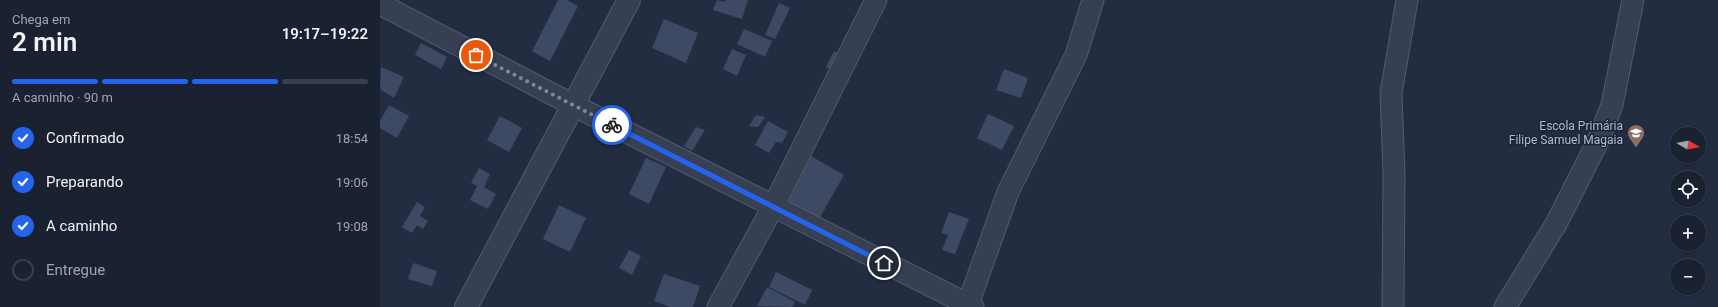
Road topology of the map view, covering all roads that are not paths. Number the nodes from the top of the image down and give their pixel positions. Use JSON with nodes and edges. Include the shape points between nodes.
{"nodes":[{"id":1,"x":629,"y":0,"type":"edge"},
{"id":2,"x":876,"y":0,"type":"edge"},
{"id":3,"x":1093,"y":0,"type":"edge"},
{"id":4,"x":1407,"y":0,"type":"edge"},
{"id":5,"x":1633,"y":0,"type":"edge"},
{"id":6,"x":380,"y":4,"type":"edge"},
{"id":7,"x":573,"y":106,"type":"junction"},
{"id":8,"x":773,"y":207,"type":"junction"},
{"id":9,"x":970,"y":306,"type":"edge"},
{"id":10,"x":466,"y":307,"type":"edge"},
{"id":11,"x":718,"y":307,"type":"edge"},
{"id":12,"x":1393,"y":307,"type":"edge"},
{"id":13,"x":1505,"y":307,"type":"edge"}],
"edges":[{"from":1,"to":7,"type":"street"},
{"from":2,"to":8,"type":"street"},
{"from":3,"to":9,"type":"street","via":[[1076,55],[1008,192]]},
{"from":4,"to":12,"type":"street","via":[[1391,93],[1394,175]]},
{"from":5,"to":13,"type":"street","via":[[1612,105],[1598,141],[1556,224]]},
{"from":6,"to":7,"type":"street"},
{"from":7,"to":8,"type":"street"},
{"from":7,"to":10,"type":"street"},
{"from":8,"to":9,"type":"street"},
{"from":8,"to":11,"type":"street"}]}
